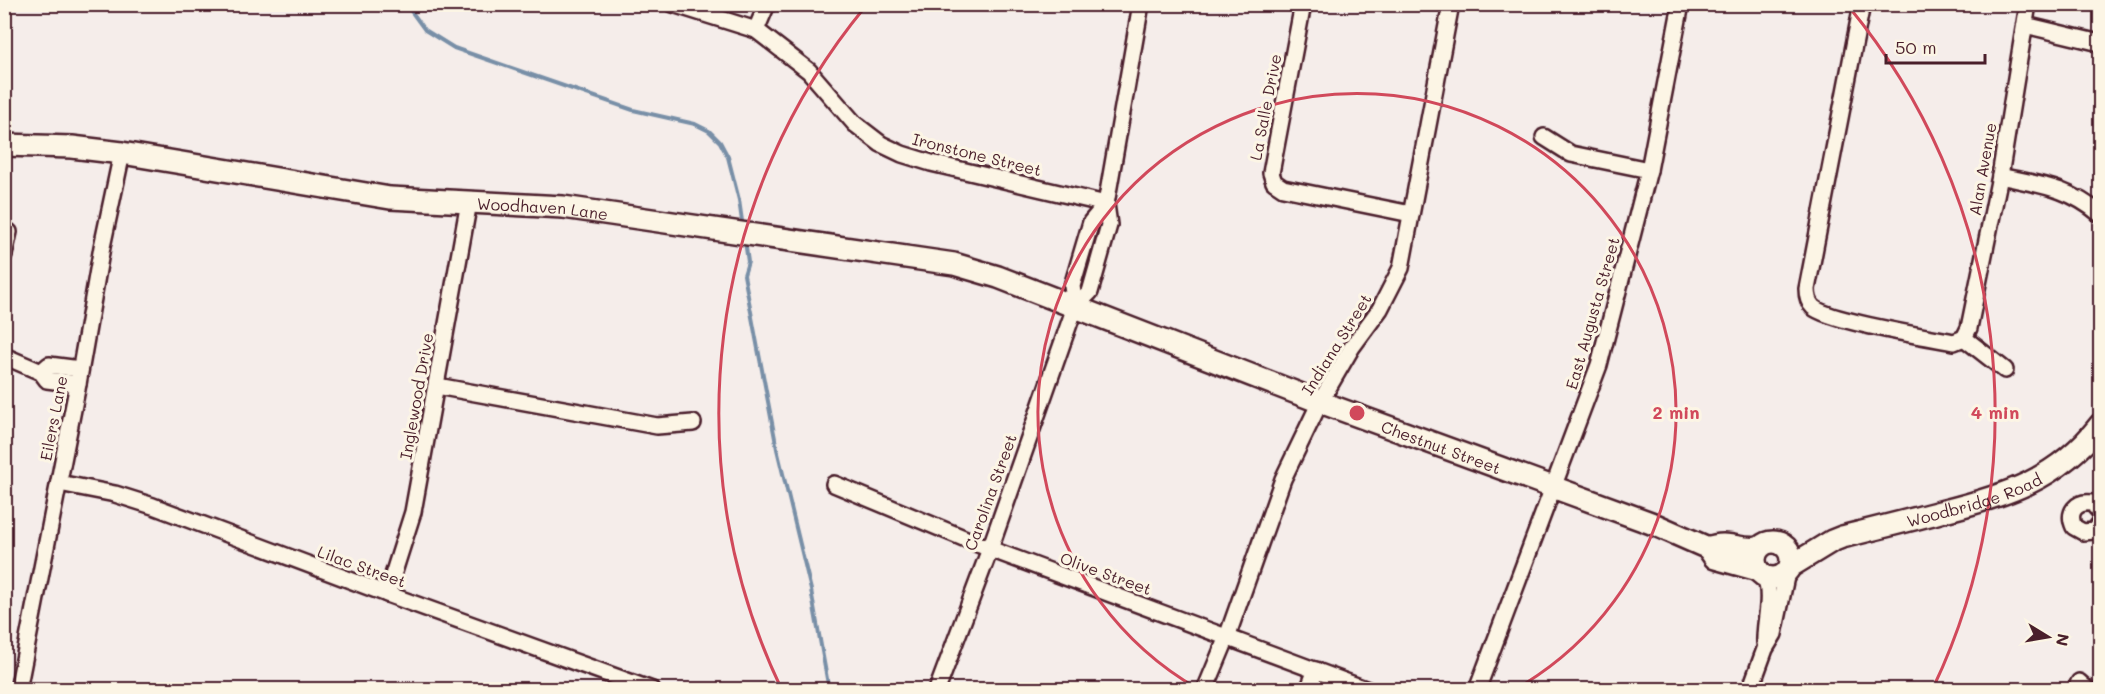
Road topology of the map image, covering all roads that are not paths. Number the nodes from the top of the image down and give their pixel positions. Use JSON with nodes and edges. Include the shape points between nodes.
{"nodes":[{"id":1,"x":673,"y":4,"type":"edge"},
{"id":2,"x":767,"y":4,"type":"edge"},
{"id":3,"x":1142,"y":4,"type":"edge"},
{"id":4,"x":1303,"y":4,"type":"edge"},
{"id":5,"x":1451,"y":4,"type":"edge"},
{"id":6,"x":1681,"y":4,"type":"edge"},
{"id":7,"x":1862,"y":4,"type":"edge"},
{"id":8,"x":2028,"y":4,"type":"edge"},
{"id":9,"x":2025,"y":25,"type":"junction"},
{"id":10,"x":756,"y":30,"type":"junction"},
{"id":11,"x":2100,"y":43,"type":"edge"},
{"id":12,"x":1544,"y":138,"type":"dead end"},
{"id":13,"x":4,"y":145,"type":"edge"},
{"id":14,"x":122,"y":153,"type":"junction"},
{"id":15,"x":1649,"y":170,"type":"junction"},
{"id":16,"x":2000,"y":176,"type":"junction"},
{"id":17,"x":469,"y":202,"type":"junction"},
{"id":18,"x":1106,"y":204,"type":"junction"},
{"id":19,"x":1411,"y":214,"type":"junction"},
{"id":20,"x":2100,"y":214,"type":"edge"},
{"id":21,"x":9,"y":232,"type":"dead end"},
{"id":22,"x":4,"y":255,"type":"edge"},
{"id":23,"x":1075,"y":307,"type":"junction"},
{"id":24,"x":1964,"y":338,"type":"junction"},
{"id":25,"x":4,"y":356,"type":"edge"},
{"id":26,"x":2005,"y":370,"type":"dead end"},
{"id":27,"x":79,"y":377,"type":"junction"},
{"id":28,"x":437,"y":386,"type":"junction"},
{"id":29,"x":1320,"y":402,"type":"junction"},
{"id":30,"x":693,"y":423,"type":"dead end"},
{"id":31,"x":2100,"y":425,"type":"edge"},
{"id":32,"x":59,"y":483,"type":"junction"},
{"id":33,"x":834,"y":484,"type":"dead end"},
{"id":34,"x":1553,"y":486,"type":"junction"},
{"id":35,"x":2100,"y":512,"type":"edge"},
{"id":36,"x":2100,"y":523,"type":"edge"},
{"id":37,"x":1832,"y":541,"type":"junction"},
{"id":38,"x":1782,"y":544,"type":"junction"},
{"id":39,"x":1708,"y":548,"type":"junction"},
{"id":40,"x":1759,"y":548,"type":"junction"},
{"id":41,"x":990,"y":549,"type":"junction"},
{"id":42,"x":1789,"y":569,"type":"junction"},
{"id":43,"x":1762,"y":573,"type":"junction"},
{"id":44,"x":387,"y":594,"type":"junction"},
{"id":45,"x":1227,"y":637,"type":"junction"},
{"id":46,"x":1765,"y":649,"type":"junction"},
{"id":47,"x":1316,"y":670,"type":"junction"},
{"id":48,"x":18,"y":690,"type":"edge"},
{"id":49,"x":652,"y":690,"type":"edge"},
{"id":50,"x":937,"y":690,"type":"edge"},
{"id":51,"x":1205,"y":690,"type":"edge"},
{"id":52,"x":1308,"y":690,"type":"edge"},
{"id":53,"x":1368,"y":690,"type":"edge"},
{"id":54,"x":1477,"y":690,"type":"edge"},
{"id":55,"x":1749,"y":690,"type":"edge"},
{"id":56,"x":2076,"y":690,"type":"edge"},
{"id":57,"x":2088,"y":690,"type":"edge"}],
"edges":[{"from":1,"to":10,"type":"street","name":"Ironstone Street"},
{"from":2,"to":10,"type":"street"},
{"from":3,"to":18,"type":"street","name":"Carolina Street"},
{"from":4,"to":19,"type":"street","name":"La Salle Drive","via":[[1271,173],[1274,182],[1283,188]]},
{"from":5,"to":19,"type":"street","name":"Indiana Street"},
{"from":6,"to":15,"type":"street","name":"East Augusta Street"},
{"from":7,"to":24,"type":"street","via":[[1808,297],[1812,306],[1832,316],[1954,342]]},
{"from":8,"to":9,"type":"street","name":"Alan Avenue"},
{"from":9,"to":11,"type":"street"},
{"from":9,"to":16,"type":"street","name":"Alan Avenue"},
{"from":10,"to":18,"type":"street","name":"Ironstone Street","via":[[802,65],[855,124],[881,144],[931,163]]},
{"from":12,"to":15,"type":"street","via":[[1571,154]]},
{"from":13,"to":14,"type":"street","name":"Woodhaven Lane"},
{"from":14,"to":17,"type":"street","name":"Woodhaven Lane","via":[[372,195]]},
{"from":14,"to":27,"type":"street","name":"Eilers Lane"},
{"from":15,"to":34,"type":"street","name":"East Augusta Street","via":[[1599,365]]},
{"from":16,"to":20,"type":"street","via":[[2063,190]]},
{"from":16,"to":24,"type":"street","name":"Alan Avenue"},
{"from":17,"to":23,"type":"street","name":"Woodhaven Lane","via":[[563,207],[954,264]]},
{"from":17,"to":28,"type":"street","name":"Inglewood Drive"},
{"from":18,"to":23,"type":"street","name":"Carolina Street","via":[[1091,222],[1072,286]]},
{"from":19,"to":29,"type":"street","name":"Indiana Street","via":[[1401,268],[1380,309]]},
{"from":21,"to":22,"type":"street"},
{"from":23,"to":29,"type":"street","name":"Chestnut Street"},
{"from":23,"to":41,"type":"street","name":"Carolina Street"},
{"from":24,"to":26,"type":"street"},
{"from":25,"to":27,"type":"street","via":[[41,372],[49,365]]},
{"from":27,"to":32,"type":"street","name":"Eilers Lane"},
{"from":28,"to":30,"type":"street","via":[[657,426]]},
{"from":28,"to":44,"type":"street","name":"Inglewood Drive","via":[[413,512]]},
{"from":29,"to":34,"type":"street","name":"Chestnut Street"},
{"from":29,"to":45,"type":"street","name":"Indiana Street","via":[[1283,479]]},
{"from":31,"to":37,"type":"street","name":"Woodbridge Road","via":[[2068,459],[2019,489]]},
{"from":32,"to":44,"type":"street","name":"Lilac Street","via":[[144,503]]},
{"from":32,"to":48,"type":"street","name":"Eilers Lane"},
{"from":33,"to":41,"type":"street","name":"Olive Street"},
{"from":34,"to":39,"type":"street","name":"Chestnut Street"},
{"from":34,"to":54,"type":"street","name":"East Augusta Street"},
{"from":35,"to":36,"type":"street","via":[[2092,503],[2083,503],[2074,508],[2071,517],[2074,527],[2083,532],[2094,531]]},
{"from":37,"to":38,"type":"street","name":"Woodbridge Road"},
{"from":37,"to":42,"type":"street","name":"Woodbridge Road"},
{"from":38,"to":40,"type":"street","via":[[1771,542]]},
{"from":38,"to":42,"type":"street","via":[[1790,554]]},
{"from":39,"to":40,"type":"street","name":"Chestnut Street","via":[[1720,543]]},
{"from":39,"to":43,"type":"street","name":"Chestnut Street","via":[[1715,558]]},
{"from":40,"to":43,"type":"street","via":[[1755,561]]},
{"from":41,"to":45,"type":"street","name":"Olive Street"},
{"from":41,"to":50,"type":"street","name":"Carolina Street"},
{"from":42,"to":43,"type":"street","via":[[1777,578]]},
{"from":42,"to":46,"type":"street","via":[[1774,634]]},
{"from":43,"to":46,"type":"street","via":[[1768,586]]},
{"from":44,"to":49,"type":"street","name":"Lilac Street"},
{"from":45,"to":47,"type":"street","name":"Olive Street"},
{"from":45,"to":51,"type":"street","name":"Indiana Street"},
{"from":46,"to":55,"type":"street"},
{"from":47,"to":52,"type":"street"},
{"from":47,"to":53,"type":"street","name":"Olive Street"},
{"from":56,"to":57,"type":"street","via":[[2079,682]]}]}
